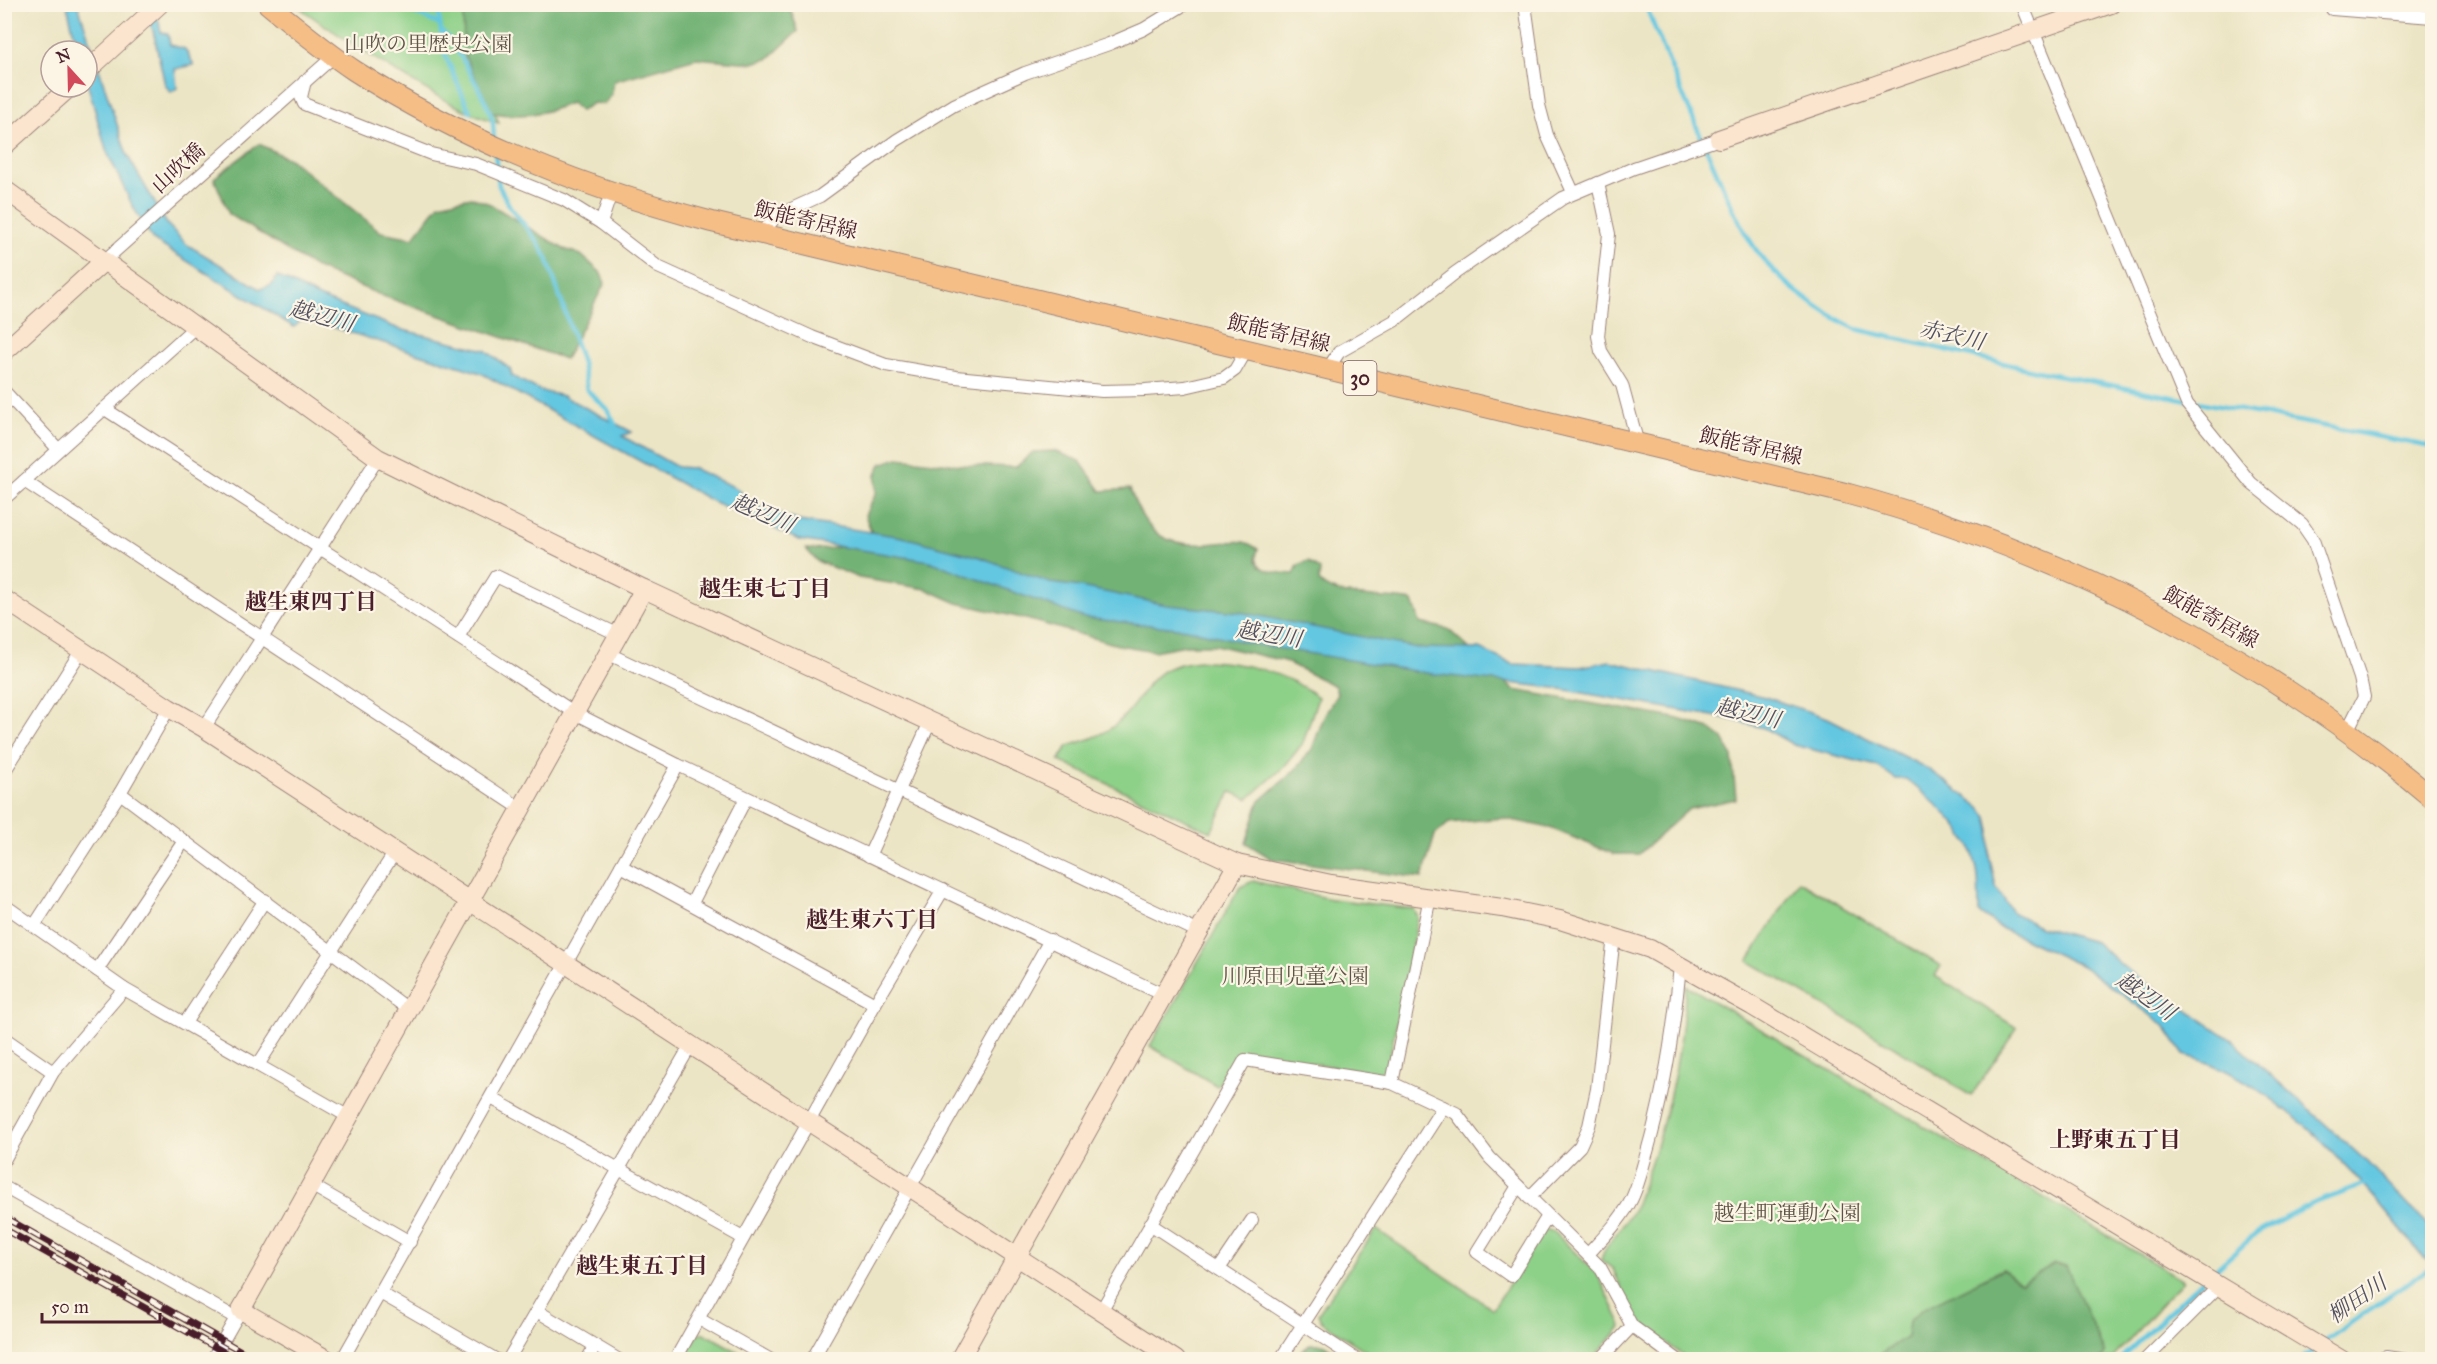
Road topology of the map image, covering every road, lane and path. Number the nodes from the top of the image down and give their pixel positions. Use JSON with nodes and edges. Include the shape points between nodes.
{"nodes":[{"id":1,"x":160,"y":4,"type":"edge"},
{"id":2,"x":268,"y":4,"type":"edge"},
{"id":3,"x":1185,"y":4,"type":"edge"},
{"id":4,"x":1525,"y":4,"type":"edge"},
{"id":5,"x":2022,"y":4,"type":"edge"},
{"id":6,"x":2111,"y":4,"type":"edge"},
{"id":7,"x":2333,"y":4,"type":"edge"},
{"id":8,"x":2433,"y":17,"type":"edge"},
{"id":9,"x":2034,"y":33,"type":"junction"},
{"id":10,"x":334,"y":56,"type":"junction"},
{"id":11,"x":99,"y":60,"type":"edge"},
{"id":12,"x":305,"y":81,"type":"junction"},
{"id":13,"x":57,"y":99,"type":"edge"},
{"id":14,"x":1719,"y":140,"type":"joint"},
{"id":15,"x":4,"y":146,"type":"edge"},
{"id":16,"x":1598,"y":183,"type":"junction"},
{"id":17,"x":4,"y":189,"type":"edge"},
{"id":18,"x":1573,"y":192,"type":"junction"},
{"id":19,"x":610,"y":193,"type":"junction"},
{"id":20,"x":601,"y":223,"type":"junction"},
{"id":21,"x":762,"y":234,"type":"junction"},
{"id":22,"x":104,"y":261,"type":"junction"},
{"id":23,"x":194,"y":328,"type":"junction"},
{"id":24,"x":1246,"y":351,"type":"junction"},
{"id":25,"x":4,"y":352,"type":"edge"},
{"id":26,"x":1327,"y":370,"type":"junction"},
{"id":27,"x":4,"y":391,"type":"edge"},
{"id":28,"x":105,"y":409,"type":"junction"},
{"id":29,"x":1638,"y":444,"type":"junction"},
{"id":30,"x":58,"y":449,"type":"junction"},
{"id":31,"x":378,"y":458,"type":"junction"},
{"id":32,"x":24,"y":481,"type":"junction"},
{"id":33,"x":4,"y":499,"type":"edge"},
{"id":34,"x":320,"y":547,"type":"junction"},
{"id":35,"x":644,"y":589,"type":"junction"},
{"id":36,"x":4,"y":599,"type":"edge"},
{"id":37,"x":619,"y":635,"type":"junction"},
{"id":38,"x":262,"y":637,"type":"junction"},
{"id":39,"x":458,"y":637,"type":"junction"},
{"id":40,"x":81,"y":651,"type":"junction"},
{"id":41,"x":609,"y":654,"type":"junction"},
{"id":42,"x":169,"y":708,"type":"junction"},
{"id":43,"x":575,"y":713,"type":"junction"},
{"id":44,"x":930,"y":722,"type":"junction"},
{"id":45,"x":204,"y":728,"type":"junction"},
{"id":46,"x":2347,"y":731,"type":"junction"},
{"id":47,"x":9,"y":755,"type":"edge"},
{"id":48,"x":678,"y":765,"type":"junction"},
{"id":49,"x":4,"y":772,"type":"edge"},
{"id":50,"x":899,"y":791,"type":"junction"},
{"id":51,"x":120,"y":793,"type":"junction"},
{"id":52,"x":746,"y":798,"type":"junction"},
{"id":53,"x":2433,"y":798,"type":"edge"},
{"id":54,"x":523,"y":810,"type":"junction"},
{"id":55,"x":184,"y":842,"type":"junction"},
{"id":56,"x":396,"y":852,"type":"junction"},
{"id":57,"x":869,"y":856,"type":"junction"},
{"id":58,"x":1237,"y":864,"type":"junction"},
{"id":59,"x":621,"y":866,"type":"junction"},
{"id":60,"x":943,"y":890,"type":"junction"},
{"id":61,"x":1430,"y":897,"type":"junction"},
{"id":62,"x":265,"y":900,"type":"junction"},
{"id":63,"x":468,"y":902,"type":"junction"},
{"id":64,"x":692,"y":903,"type":"junction"},
{"id":65,"x":4,"y":904,"type":"edge"},
{"id":66,"x":34,"y":926,"type":"junction"},
{"id":67,"x":1199,"y":933,"type":"junction"},
{"id":68,"x":1614,"y":936,"type":"junction"},
{"id":69,"x":1050,"y":940,"type":"junction"},
{"id":70,"x":332,"y":950,"type":"junction"},
{"id":71,"x":566,"y":963,"type":"junction"},
{"id":72,"x":1680,"y":966,"type":"junction"},
{"id":73,"x":97,"y":970,"type":"junction"},
{"id":74,"x":124,"y":989,"type":"junction"},
{"id":75,"x":1164,"y":995,"type":"junction"},
{"id":76,"x":875,"y":1004,"type":"junction"},
{"id":77,"x":408,"y":1009,"type":"junction"},
{"id":78,"x":185,"y":1023,"type":"junction"},
{"id":79,"x":4,"y":1038,"type":"edge"},
{"id":80,"x":692,"y":1043,"type":"junction"},
{"id":81,"x":258,"y":1065,"type":"junction"},
{"id":82,"x":53,"y":1072,"type":"junction"},
{"id":83,"x":1392,"y":1083,"type":"junction"},
{"id":84,"x":491,"y":1098,"type":"junction"},
{"id":85,"x":1443,"y":1107,"type":"junction"},
{"id":86,"x":349,"y":1117,"type":"junction"},
{"id":87,"x":810,"y":1120,"type":"junction"},
{"id":88,"x":4,"y":1160,"type":"edge"},
{"id":89,"x":618,"y":1168,"type":"junction"},
{"id":90,"x":311,"y":1185,"type":"junction"},
{"id":91,"x":1518,"y":1186,"type":"junction"},
{"id":92,"x":4,"y":1187,"type":"edge"},
{"id":93,"x":908,"y":1187,"type":"junction"},
{"id":94,"x":1529,"y":1198,"type":"junction"},
{"id":95,"x":1548,"y":1216,"type":"junction"},
{"id":96,"x":1252,"y":1220,"type":"dead end"},
{"id":97,"x":1150,"y":1224,"type":"junction"},
{"id":98,"x":743,"y":1238,"type":"junction"},
{"id":99,"x":410,"y":1242,"type":"junction"},
{"id":100,"x":1588,"y":1254,"type":"junction"},
{"id":101,"x":1017,"y":1256,"type":"junction"},
{"id":102,"x":1219,"y":1269,"type":"junction"},
{"id":103,"x":2218,"y":1284,"type":"junction"},
{"id":104,"x":380,"y":1293,"type":"junction"},
{"id":105,"x":537,"y":1311,"type":"junction"},
{"id":106,"x":1101,"y":1311,"type":"junction"},
{"id":107,"x":239,"y":1314,"type":"junction"},
{"id":108,"x":699,"y":1319,"type":"junction"},
{"id":109,"x":1303,"y":1324,"type":"junction"},
{"id":110,"x":1632,"y":1326,"type":"junction"},
{"id":111,"x":594,"y":1346,"type":"junction"},
{"id":112,"x":2339,"y":1358,"type":"edge"},
{"id":113,"x":212,"y":1359,"type":"edge"},
{"id":114,"x":328,"y":1359,"type":"edge"},
{"id":115,"x":342,"y":1359,"type":"edge"},
{"id":116,"x":497,"y":1359,"type":"edge"},
{"id":117,"x":508,"y":1359,"type":"edge"},
{"id":118,"x":587,"y":1359,"type":"edge"},
{"id":119,"x":619,"y":1359,"type":"edge"},
{"id":120,"x":675,"y":1359,"type":"edge"},
{"id":121,"x":771,"y":1359,"type":"edge"},
{"id":122,"x":812,"y":1359,"type":"edge"},
{"id":123,"x":960,"y":1359,"type":"edge"},
{"id":124,"x":1175,"y":1359,"type":"edge"},
{"id":125,"x":1280,"y":1359,"type":"edge"},
{"id":126,"x":1357,"y":1359,"type":"edge"},
{"id":127,"x":1600,"y":1359,"type":"edge"},
{"id":128,"x":1678,"y":1359,"type":"edge"},
{"id":129,"x":2146,"y":1359,"type":"edge"},
{"id":130,"x":2379,"y":1359,"type":"edge"},
{"id":131,"x":2406,"y":1359,"type":"edge"}],
"edges":[{"from":1,"to":11,"type":"street"},
{"from":2,"to":10,"type":"main road","name":"飯能寄居線","number":"30"},
{"from":3,"to":21,"type":"street","via":[[1109,44],[1025,73],[954,105],[897,140],[820,196],[776,216]]},
{"from":4,"to":18,"type":"street","via":[[1539,105],[1547,135]]},
{"from":5,"to":9,"type":"street"},
{"from":6,"to":9,"type":"street"},
{"from":7,"to":8,"type":"street","via":[[2332,9]]},
{"from":9,"to":14,"type":"street"},
{"from":9,"to":46,"type":"street","via":[[2187,404],[2252,483],[2302,524],[2313,540],[2364,697]]},
{"from":10,"to":12,"type":"street","name":"山吹橋"},
{"from":10,"to":19,"type":"main road","name":"飯能寄居線","number":"30","via":[[440,119]]},
{"from":12,"to":20,"type":"street","via":[[301,97],[304,104],[431,154],[476,164],[553,195]]},
{"from":12,"to":22,"type":"street","name":"山吹橋"},
{"from":13,"to":15,"type":"street"},
{"from":14,"to":16,"type":"street"},
{"from":16,"to":18,"type":"street"},
{"from":16,"to":29,"type":"street","via":[[1609,234],[1598,336],[1601,351],[1622,385]]},
{"from":17,"to":22,"type":"street"},
{"from":18,"to":26,"type":"street","via":[[1490,248],[1394,321],[1339,352]]},
{"from":19,"to":20,"type":"street"},
{"from":19,"to":21,"type":"main road","name":"飯能寄居線","number":"30"},
{"from":20,"to":24,"type":"street","via":[[658,267],[812,337],[895,367],[1102,391],[1145,390],[1185,387],[1224,378]]},
{"from":21,"to":24,"type":"main road","name":"飯能寄居線","number":"30"},
{"from":22,"to":23,"type":"street"},
{"from":22,"to":25,"type":"street"},
{"from":23,"to":28,"type":"street"},
{"from":23,"to":31,"type":"street"},
{"from":24,"to":26,"type":"main road","name":"飯能寄居線","number":"30"},
{"from":26,"to":29,"type":"main road","name":"飯能寄居線","number":"30"},
{"from":27,"to":30,"type":"street"},
{"from":28,"to":30,"type":"street"},
{"from":28,"to":34,"type":"street"},
{"from":29,"to":46,"type":"main road","name":"飯能寄居線","number":"30","via":[[1879,503],[2044,560],[2206,640]]},
{"from":30,"to":32,"type":"street"},
{"from":31,"to":34,"type":"street"},
{"from":31,"to":35,"type":"street"},
{"from":32,"to":33,"type":"street"},
{"from":32,"to":38,"type":"street"},
{"from":34,"to":38,"type":"street"},
{"from":34,"to":39,"type":"street"},
{"from":35,"to":37,"type":"street"},
{"from":35,"to":44,"type":"street"},
{"from":36,"to":40,"type":"street"},
{"from":37,"to":39,"type":"street","via":[[496,576]]},
{"from":37,"to":41,"type":"street"},
{"from":38,"to":45,"type":"street"},
{"from":38,"to":54,"type":"street"},
{"from":39,"to":43,"type":"street"},
{"from":40,"to":42,"type":"street"},
{"from":40,"to":47,"type":"street"},
{"from":41,"to":43,"type":"street"},
{"from":41,"to":50,"type":"street"},
{"from":42,"to":45,"type":"street"},
{"from":42,"to":51,"type":"street"},
{"from":43,"to":48,"type":"street"},
{"from":43,"to":54,"type":"street"},
{"from":44,"to":50,"type":"street"},
{"from":44,"to":58,"type":"street"},
{"from":45,"to":56,"type":"street"},
{"from":46,"to":53,"type":"main road","name":"飯能寄居線","number":"30"},
{"from":47,"to":49,"type":"street"},
{"from":48,"to":52,"type":"street"},
{"from":48,"to":59,"type":"street"},
{"from":50,"to":57,"type":"street"},
{"from":50,"to":67,"type":"street"},
{"from":51,"to":55,"type":"street"},
{"from":51,"to":66,"type":"street"},
{"from":52,"to":57,"type":"street"},
{"from":52,"to":64,"type":"street"},
{"from":54,"to":63,"type":"street"},
{"from":55,"to":62,"type":"street"},
{"from":55,"to":73,"type":"street"},
{"from":56,"to":63,"type":"street"},
{"from":56,"to":70,"type":"street"},
{"from":57,"to":60,"type":"street"},
{"from":58,"to":61,"type":"street","via":[[1331,884]]},
{"from":58,"to":67,"type":"street"},
{"from":59,"to":64,"type":"street"},
{"from":59,"to":71,"type":"street"},
{"from":60,"to":69,"type":"street"},
{"from":60,"to":76,"type":"street"},
{"from":61,"to":68,"type":"street","via":[[1560,920]]},
{"from":61,"to":83,"type":"street"},
{"from":62,"to":70,"type":"street"},
{"from":62,"to":78,"type":"street"},
{"from":63,"to":71,"type":"street"},
{"from":63,"to":77,"type":"street"},
{"from":64,"to":76,"type":"street"},
{"from":65,"to":66,"type":"street"},
{"from":66,"to":73,"type":"street"},
{"from":67,"to":75,"type":"street"},
{"from":68,"to":72,"type":"street","via":[[1650,949]]},
{"from":68,"to":94,"type":"street","via":[[1597,1089],[1589,1126],[1580,1146]]},
{"from":69,"to":75,"type":"street"},
{"from":69,"to":93,"type":"street"},
{"from":70,"to":77,"type":"street"},
{"from":70,"to":81,"type":"street"},
{"from":71,"to":80,"type":"street"},
{"from":71,"to":84,"type":"street"},
{"from":72,"to":100,"type":"street","via":[[1673,1045],[1663,1098],[1644,1161],[1630,1202]]},
{"from":72,"to":103,"type":"street"},
{"from":73,"to":74,"type":"street"},
{"from":74,"to":78,"type":"street"},
{"from":74,"to":82,"type":"street"},
{"from":75,"to":101,"type":"street"},
{"from":76,"to":87,"type":"street"},
{"from":77,"to":86,"type":"street"},
{"from":78,"to":81,"type":"street"},
{"from":79,"to":82,"type":"street"},
{"from":80,"to":87,"type":"street"},
{"from":80,"to":89,"type":"street"},
{"from":81,"to":86,"type":"street"},
{"from":82,"to":88,"type":"street"},
{"from":83,"to":85,"type":"street"},
{"from":83,"to":97,"type":"street","via":[[1245,1060]]},
{"from":84,"to":89,"type":"street"},
{"from":84,"to":99,"type":"street"},
{"from":85,"to":91,"type":"street","via":[[1456,1113],[1490,1158]]},
{"from":85,"to":109,"type":"street"},
{"from":86,"to":90,"type":"street"},
{"from":87,"to":93,"type":"street"},
{"from":87,"to":98,"type":"street"},
{"from":89,"to":98,"type":"street"},
{"from":89,"to":105,"type":"street"},
{"from":90,"to":99,"type":"street"},
{"from":90,"to":107,"type":"street"},
{"from":91,"to":94,"type":"street"},
{"from":91,"to":95,"type":"street","via":[[1477,1252],[1511,1276]]},
{"from":92,"to":107,"type":"street"},
{"from":93,"to":101,"type":"street"},
{"from":93,"to":122,"type":"street"},
{"from":94,"to":95,"type":"street"},
{"from":95,"to":100,"type":"street"},
{"from":96,"to":102,"type":"street"},
{"from":97,"to":102,"type":"street"},
{"from":97,"to":106,"type":"street"},
{"from":98,"to":108,"type":"street"},
{"from":99,"to":104,"type":"street"},
{"from":100,"to":110,"type":"street","via":[[1600,1267]]},
{"from":101,"to":106,"type":"street"},
{"from":101,"to":123,"type":"street"},
{"from":102,"to":109,"type":"street"},
{"from":103,"to":112,"type":"street"},
{"from":103,"to":129,"type":"street"},
{"from":104,"to":115,"type":"street"},
{"from":104,"to":116,"type":"street"},
{"from":105,"to":111,"type":"street"},
{"from":105,"to":117,"type":"street"},
{"from":106,"to":124,"type":"street"},
{"from":107,"to":113,"type":"street"},
{"from":107,"to":114,"type":"street"},
{"from":108,"to":120,"type":"street"},
{"from":108,"to":121,"type":"street"},
{"from":109,"to":125,"type":"street"},
{"from":109,"to":126,"type":"street"},
{"from":110,"to":127,"type":"street"},
{"from":110,"to":128,"type":"street"},
{"from":111,"to":118,"type":"street"},
{"from":111,"to":119,"type":"street"},
{"from":130,"to":131,"type":"street"}]}
